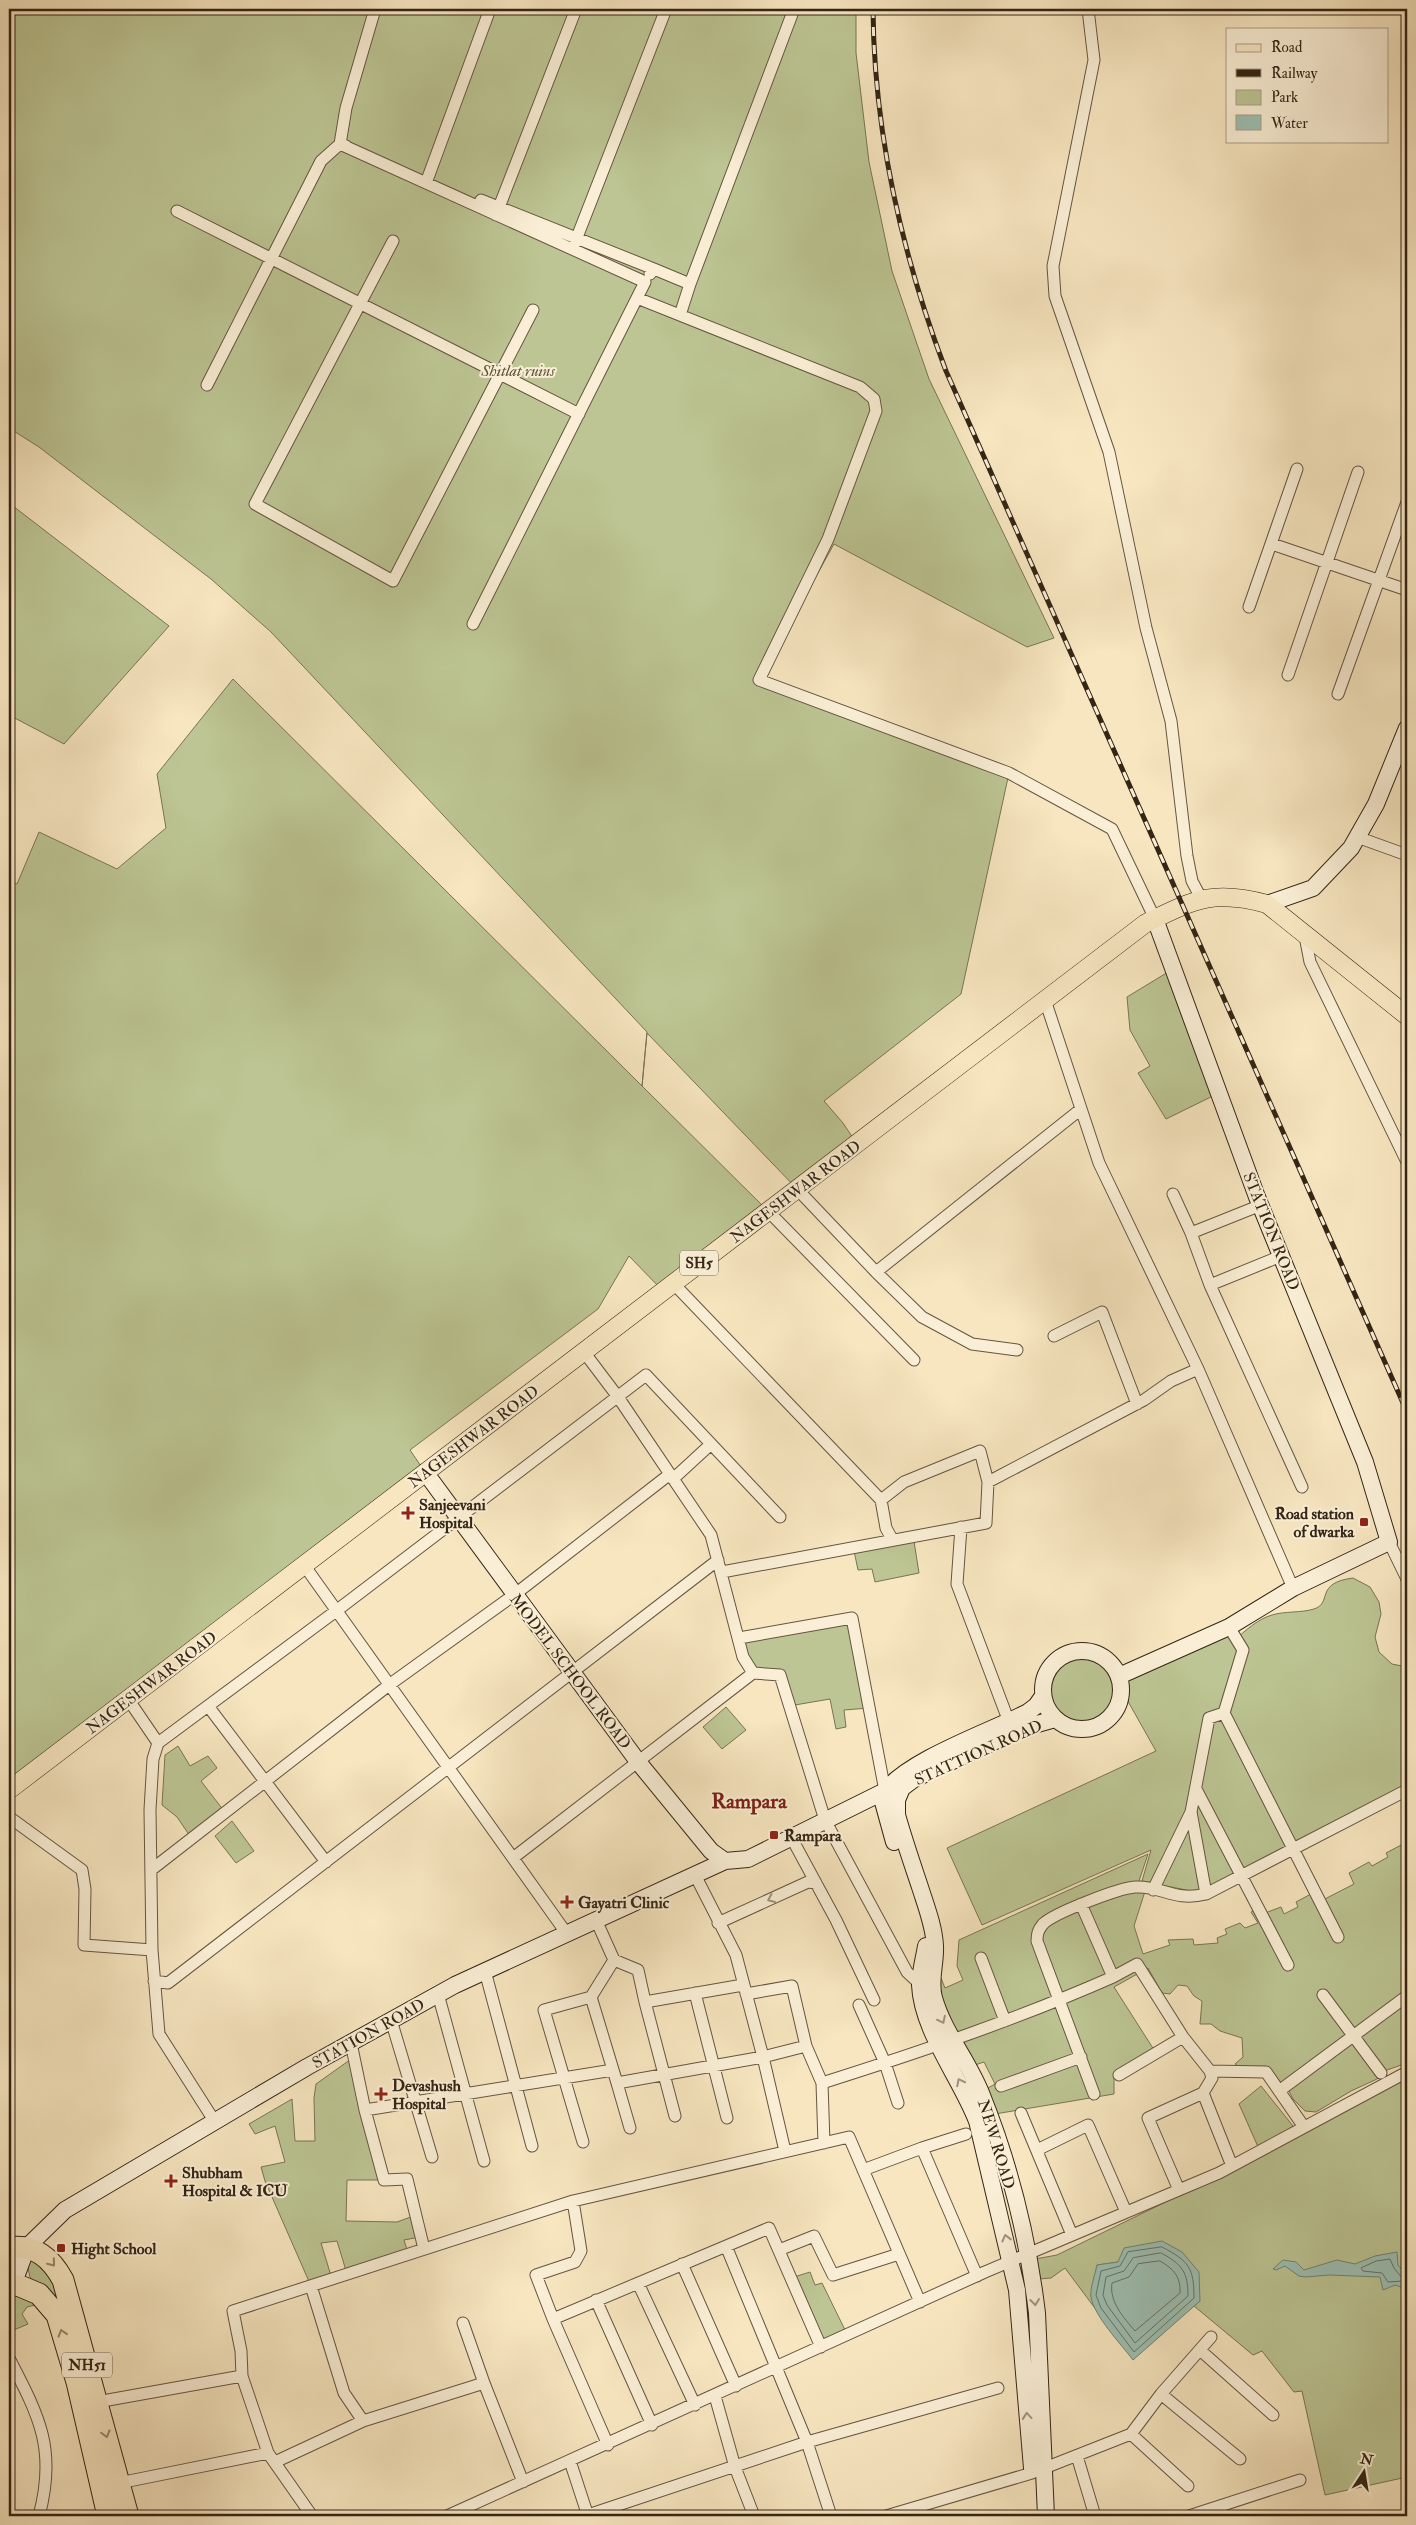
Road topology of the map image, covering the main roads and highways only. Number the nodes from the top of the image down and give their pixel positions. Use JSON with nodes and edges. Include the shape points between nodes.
{"nodes":[{"id":1,"x":1407,"y":1016,"type":"edge"},
{"id":2,"x":9,"y":1790,"type":"edge"},
{"id":3,"x":18,"y":2248,"type":"edge"},
{"id":4,"x":11,"y":2284,"type":"edge"},
{"id":5,"x":108,"y":2516,"type":"edge"},
{"id":6,"x":128,"y":2516,"type":"edge"}],
"edges":[{"from":1,"to":2,"type":"main road","name":"NAGESHWAR ROAD","number":"SH5","via":[[1267,904],[1238,896],[1189,902],[1146,923]]},
{"from":3,"to":6,"type":"highway","number":"NH51","one_way":true,"via":[[45,2255],[63,2280]]},
{"from":5,"to":4,"type":"highway","number":"NH51","one_way":true,"via":[[77,2382],[57,2315],[40,2294]]}]}
